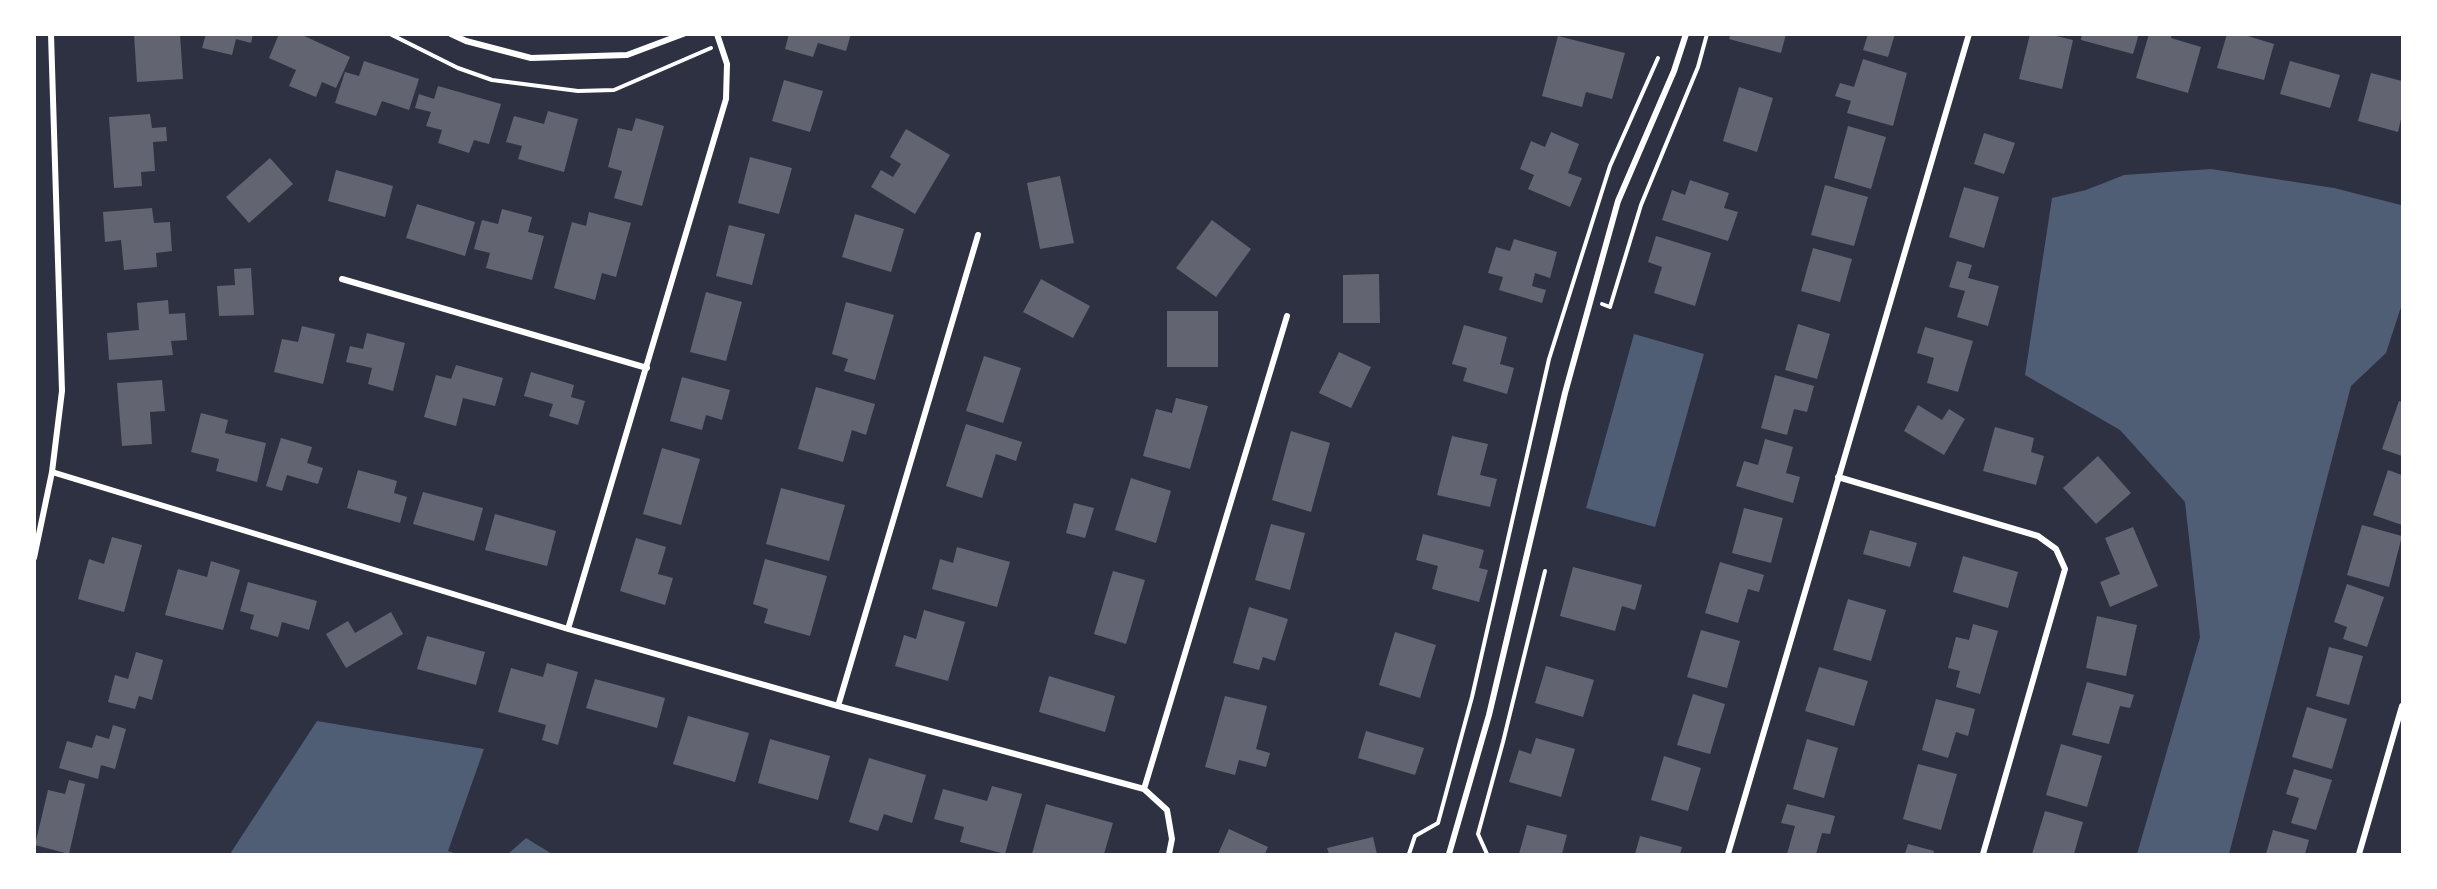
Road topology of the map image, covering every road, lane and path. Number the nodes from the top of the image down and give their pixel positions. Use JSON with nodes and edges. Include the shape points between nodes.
{"nodes":[{"id":1,"x":51,"y":34,"type":"edge"},
{"id":2,"x":452,"y":34,"type":"edge"},
{"id":3,"x":683,"y":34,"type":"edge"},
{"id":4,"x":717,"y":34,"type":"edge"},
{"id":5,"x":1686,"y":34,"type":"edge"},
{"id":6,"x":1707,"y":34,"type":"edge"},
{"id":7,"x":1969,"y":34,"type":"edge"},
{"id":8,"x":1658,"y":58,"type":"dead end"},
{"id":9,"x":978,"y":235,"type":"dead end"},
{"id":10,"x":342,"y":279,"type":"dead end"},
{"id":11,"x":1590,"y":301,"type":"junction"},
{"id":12,"x":1287,"y":316,"type":"dead end"},
{"id":13,"x":646,"y":368,"type":"junction"},
{"id":14,"x":52,"y":472,"type":"junction"},
{"id":15,"x":1838,"y":477,"type":"junction"},
{"id":16,"x":34,"y":558,"type":"edge"},
{"id":17,"x":1545,"y":571,"type":"dead end"},
{"id":18,"x":568,"y":629,"type":"junction"},
{"id":19,"x":838,"y":706,"type":"junction"},
{"id":20,"x":2403,"y":706,"type":"edge"},
{"id":21,"x":1144,"y":789,"type":"junction"},
{"id":22,"x":1169,"y":855,"type":"edge"},
{"id":23,"x":1409,"y":855,"type":"edge"},
{"id":24,"x":1449,"y":855,"type":"edge"},
{"id":25,"x":1487,"y":855,"type":"edge"},
{"id":26,"x":1728,"y":855,"type":"edge"},
{"id":27,"x":1983,"y":855,"type":"edge"},
{"id":28,"x":2359,"y":855,"type":"edge"}],
"edges":[{"from":1,"to":14,"type":"street","via":[[62,391]]},
{"from":2,"to":3,"type":"street","via":[[531,58],[627,55]]},
{"from":4,"to":13,"type":"street","via":[[727,64],[726,99]]},
{"from":5,"to":11,"type":"street","via":[[1618,201]]},
{"from":6,"to":11,"type":"path","via":[[1698,67],[1641,205],[1610,307]]},
{"from":7,"to":15,"type":"street"},
{"from":8,"to":23,"type":"path","via":[[1610,166],[1549,359],[1472,697],[1438,823],[1415,836]]},
{"from":9,"to":19,"type":"street"},
{"from":10,"to":13,"type":"street"},
{"from":11,"to":24,"type":"street","via":[[1489,715]]},
{"from":12,"to":21,"type":"street"},
{"from":13,"to":18,"type":"street"},
{"from":14,"to":16,"type":"street"},
{"from":14,"to":18,"type":"street"},
{"from":15,"to":26,"type":"street"},
{"from":15,"to":27,"type":"street","via":[[2038,536],[2056,549],[2065,569]]},
{"from":17,"to":25,"type":"path","via":[[1478,834]]},
{"from":18,"to":19,"type":"street"},
{"from":19,"to":21,"type":"street"},
{"from":20,"to":28,"type":"street"},
{"from":21,"to":22,"type":"street","via":[[1167,810],[1172,839]]}]}
